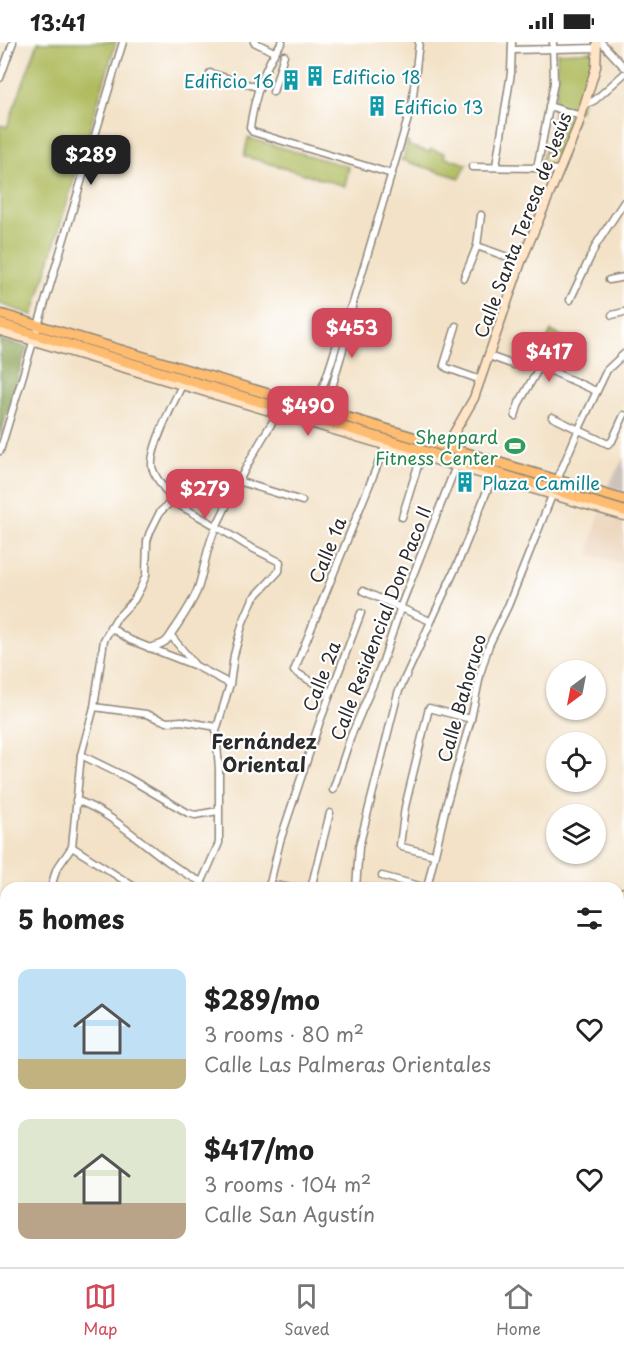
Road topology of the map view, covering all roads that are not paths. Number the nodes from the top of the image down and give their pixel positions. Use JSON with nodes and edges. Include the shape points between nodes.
{"nodes":[{"id":1,"x":11,"y":42,"type":"edge"},
{"id":2,"x":123,"y":42,"type":"edge"},
{"id":3,"x":254,"y":42,"type":"edge"},
{"id":4,"x":282,"y":42,"type":"edge"},
{"id":5,"x":419,"y":42,"type":"edge"},
{"id":6,"x":512,"y":42,"type":"edge"},
{"id":7,"x":598,"y":44,"type":"edge"},
{"id":8,"x":553,"y":46,"type":"edge"},
{"id":9,"x":512,"y":50,"type":"junction"},
{"id":10,"x":274,"y":52,"type":"junction"},
{"id":11,"x":284,"y":55,"type":"dead end"},
{"id":12,"x":624,"y":67,"type":"edge"},
{"id":13,"x":210,"y":73,"type":"dead end"},
{"id":14,"x":624,"y":74,"type":"edge"},
{"id":15,"x":0,"y":78,"type":"edge"},
{"id":16,"x":260,"y":88,"type":"junction"},
{"id":17,"x":273,"y":92,"type":"dead end"},
{"id":18,"x":585,"y":105,"type":"junction"},
{"id":19,"x":549,"y":106,"type":"junction"},
{"id":20,"x":581,"y":116,"type":"junction"},
{"id":21,"x":496,"y":166,"type":"junction"},
{"id":22,"x":472,"y":167,"type":"dead end"},
{"id":23,"x":537,"y":168,"type":"junction"},
{"id":24,"x":559,"y":170,"type":"junction"},
{"id":25,"x":392,"y":174,"type":"junction"},
{"id":26,"x":624,"y":202,"type":"edge"},
{"id":27,"x":481,"y":215,"type":"dead end"},
{"id":28,"x":477,"y":246,"type":"junction"},
{"id":29,"x":521,"y":262,"type":"junction"},
{"id":30,"x":624,"y":277,"type":"edge"},
{"id":31,"x":464,"y":278,"type":"dead end"},
{"id":32,"x":609,"y":280,"type":"dead end"},
{"id":33,"x":570,"y":300,"type":"dead end"},
{"id":34,"x":352,"y":303,"type":"junction"},
{"id":35,"x":624,"y":312,"type":"edge"},
{"id":36,"x":0,"y":314,"type":"edge"},
{"id":37,"x":612,"y":315,"type":"dead end"},
{"id":38,"x":343,"y":322,"type":"junction"},
{"id":39,"x":0,"y":324,"type":"edge"},
{"id":40,"x":351,"y":324,"type":"junction"},
{"id":41,"x":456,"y":326,"type":"dead end"},
{"id":42,"x":0,"y":331,"type":"edge"},
{"id":43,"x":35,"y":334,"type":"junction"},
{"id":44,"x":624,"y":354,"type":"edge"},
{"id":45,"x":489,"y":356,"type":"junction"},
{"id":46,"x":514,"y":365,"type":"dead end"},
{"id":47,"x":481,"y":380,"type":"junction"},
{"id":48,"x":183,"y":382,"type":"junction"},
{"id":49,"x":596,"y":392,"type":"junction"},
{"id":50,"x":312,"y":408,"type":"junction"},
{"id":51,"x":280,"y":411,"type":"junction"},
{"id":52,"x":327,"y":412,"type":"junction"},
{"id":53,"x":624,"y":415,"type":"edge"},
{"id":54,"x":515,"y":416,"type":"dead end"},
{"id":55,"x":552,"y":417,"type":"dead end"},
{"id":56,"x":578,"y":431,"type":"junction"},
{"id":57,"x":386,"y":443,"type":"junction"},
{"id":58,"x":446,"y":447,"type":"junction"},
{"id":59,"x":0,"y":451,"type":"edge"},
{"id":60,"x":421,"y":456,"type":"junction"},
{"id":61,"x":456,"y":466,"type":"junction"},
{"id":62,"x":494,"y":475,"type":"junction"},
{"id":63,"x":238,"y":481,"type":"junction"},
{"id":64,"x":555,"y":488,"type":"junction"},
{"id":65,"x":624,"y":500,"type":"edge"},
{"id":66,"x":172,"y":501,"type":"junction"},
{"id":67,"x":302,"y":501,"type":"dead end"},
{"id":68,"x":624,"y":511,"type":"edge"},
{"id":69,"x":624,"y":516,"type":"edge"},
{"id":70,"x":402,"y":517,"type":"dead end"},
{"id":71,"x":216,"y":526,"type":"junction"},
{"id":72,"x":363,"y":591,"type":"dead end"},
{"id":73,"x":401,"y":608,"type":"junction"},
{"id":74,"x":361,"y":613,"type":"dead end"},
{"id":75,"x":430,"y":621,"type":"junction"},
{"id":76,"x":111,"y":627,"type":"junction"},
{"id":77,"x":171,"y":637,"type":"junction"},
{"id":78,"x":149,"y":648,"type":"junction"},
{"id":79,"x":196,"y":666,"type":"junction"},
{"id":80,"x":230,"y":684,"type":"junction"},
{"id":81,"x":330,"y":693,"type":"junction"},
{"id":82,"x":94,"y":707,"type":"junction"},
{"id":83,"x":471,"y":718,"type":"junction"},
{"id":84,"x":217,"y":727,"type":"junction"},
{"id":85,"x":81,"y":755,"type":"junction"},
{"id":86,"x":333,"y":790,"type":"dead end"},
{"id":87,"x":76,"y":800,"type":"junction"},
{"id":88,"x":218,"y":811,"type":"junction"},
{"id":89,"x":330,"y":813,"type":"dead end"},
{"id":90,"x":72,"y":847,"type":"junction"},
{"id":91,"x":434,"y":855,"type":"junction"},
{"id":92,"x":382,"y":876,"type":"dead end"},
{"id":93,"x":55,"y":882,"type":"edge"},
{"id":94,"x":127,"y":882,"type":"edge"},
{"id":95,"x":196,"y":882,"type":"edge"},
{"id":96,"x":202,"y":882,"type":"edge"},
{"id":97,"x":270,"y":882,"type":"edge"},
{"id":98,"x":313,"y":882,"type":"edge"},
{"id":99,"x":356,"y":882,"type":"edge"},
{"id":100,"x":404,"y":882,"type":"edge"},
{"id":101,"x":428,"y":882,"type":"edge"}],
"edges":[{"from":1,"to":15,"type":"street"},
{"from":2,"to":43,"type":"street"},
{"from":3,"to":10,"type":"street"},
{"from":4,"to":10,"type":"street"},
{"from":5,"to":25,"type":"street","via":[[412,105]]},
{"from":6,"to":9,"type":"street"},
{"from":7,"to":8,"type":"street"},
{"from":7,"to":12,"type":"street"},
{"from":7,"to":18,"type":"street","name":"Calle Santa Teresa de Jesús","via":[[597,67]]},
{"from":8,"to":9,"type":"street"},
{"from":8,"to":19,"type":"street","via":[[554,83]]},
{"from":9,"to":21,"type":"street","via":[[511,80]]},
{"from":10,"to":16,"type":"street"},
{"from":11,"to":17,"type":"street"},
{"from":13,"to":16,"type":"street"},
{"from":14,"to":18,"type":"street"},
{"from":16,"to":25,"type":"street","via":[[251,120],[253,132]]},
{"from":18,"to":20,"type":"street","name":"Calle Santa Teresa de Jesús"},
{"from":19,"to":20,"type":"street"},
{"from":19,"to":23,"type":"street"},
{"from":20,"to":24,"type":"street","name":"Calle Santa Teresa de Jesús"},
{"from":21,"to":22,"type":"street"},
{"from":21,"to":23,"type":"street"},
{"from":23,"to":24,"type":"street"},
{"from":24,"to":29,"type":"street","name":"Calle Santa Teresa de Jesús"},
{"from":25,"to":34,"type":"street"},
{"from":26,"to":33,"type":"street","via":[[596,245]]},
{"from":27,"to":28,"type":"street"},
{"from":28,"to":29,"type":"street"},
{"from":28,"to":31,"type":"street"},
{"from":29,"to":45,"type":"street","name":"Calle Santa Teresa de Jesús"},
{"from":30,"to":32,"type":"street"},
{"from":34,"to":38,"type":"street"},
{"from":34,"to":40,"type":"street"},
{"from":35,"to":37,"type":"street"},
{"from":36,"to":43,"type":"main road"},
{"from":38,"to":40,"type":"street"},
{"from":38,"to":50,"type":"street","via":[[322,392]]},
{"from":39,"to":43,"type":"main road"},
{"from":40,"to":52,"type":"street","via":[[329,393]]},
{"from":41,"to":47,"type":"street","via":[[444,365]]},
{"from":42,"to":43,"type":"street"},
{"from":43,"to":48,"type":"main road"},
{"from":43,"to":50,"type":"main road"},
{"from":43,"to":59,"type":"street"},
{"from":44,"to":49,"type":"street","name":"Calle Bahoruco","via":[[607,370]]},
{"from":45,"to":46,"type":"street"},
{"from":45,"to":47,"type":"street","name":"Calle Santa Teresa de Jesús"},
{"from":47,"to":58,"type":"street","name":"Calle Santa Teresa de Jesús"},
{"from":48,"to":51,"type":"main road"},
{"from":48,"to":66,"type":"street","via":[[150,461]]},
{"from":49,"to":54,"type":"street","via":[[540,366]]},
{"from":49,"to":56,"type":"street","name":"Calle Bahoruco"},
{"from":50,"to":52,"type":"main road"},
{"from":51,"to":57,"type":"main road"},
{"from":51,"to":63,"type":"street"},
{"from":52,"to":58,"type":"main road"},
{"from":53,"to":56,"type":"street","via":[[608,444]]},
{"from":55,"to":56,"type":"street"},
{"from":56,"to":64,"type":"street","name":"Calle Bahoruco"},
{"from":57,"to":60,"type":"street"},
{"from":57,"to":62,"type":"main road"},
{"from":57,"to":81,"type":"street","name":"Calle 1a","via":[[294,670]]},
{"from":58,"to":64,"type":"main road"},
{"from":60,"to":61,"type":"street"},
{"from":60,"to":70,"type":"street"},
{"from":61,"to":62,"type":"street"},
{"from":61,"to":73,"type":"street","name":"Calle Residencial Don Paco II"},
{"from":62,"to":64,"type":"main road"},
{"from":62,"to":75,"type":"street"},
{"from":63,"to":67,"type":"street"},
{"from":63,"to":71,"type":"street"},
{"from":64,"to":65,"type":"main road"},
{"from":64,"to":68,"type":"main road"},
{"from":64,"to":69,"type":"street"},
{"from":64,"to":83,"type":"street","name":"Calle Bahoruco","via":[[489,645]]},
{"from":66,"to":71,"type":"street"},
{"from":66,"to":76,"type":"street","via":[[160,512],[150,532],[141,587]]},
{"from":71,"to":77,"type":"street","via":[[197,590]]},
{"from":71,"to":80,"type":"street","via":[[280,562],[279,571],[253,599],[243,622]]},
{"from":72,"to":73,"type":"street"},
{"from":73,"to":75,"type":"street"},
{"from":73,"to":86,"type":"street","name":"Calle Residencial Don Paco II"},
{"from":74,"to":81,"type":"street","name":"Calle 2a"},
{"from":75,"to":99,"type":"street","via":[[397,697],[358,847]]},
{"from":76,"to":78,"type":"street"},
{"from":76,"to":82,"type":"street","via":[[104,640]]},
{"from":77,"to":78,"type":"street"},
{"from":77,"to":79,"type":"street"},
{"from":78,"to":79,"type":"street"},
{"from":79,"to":80,"type":"street"},
{"from":80,"to":84,"type":"street"},
{"from":81,"to":97,"type":"street","name":"Calle 2a"},
{"from":82,"to":84,"type":"street","via":[[146,714],[167,722]]},
{"from":82,"to":85,"type":"street"},
{"from":83,"to":91,"type":"street","name":"Calle Bahoruco"},
{"from":83,"to":91,"type":"street","via":[[429,708],[400,845]]},
{"from":84,"to":88,"type":"street"},
{"from":85,"to":87,"type":"street"},
{"from":85,"to":88,"type":"street","via":[[188,813]]},
{"from":87,"to":90,"type":"street"},
{"from":87,"to":95,"type":"street","via":[[94,807]]},
{"from":88,"to":96,"type":"street","via":[[218,846]]},
{"from":89,"to":98,"type":"street"},
{"from":90,"to":93,"type":"street","via":[[56,870]]},
{"from":90,"to":94,"type":"street"},
{"from":91,"to":101,"type":"street","name":"Calle Bahoruco"},
{"from":92,"to":100,"type":"street"}]}
